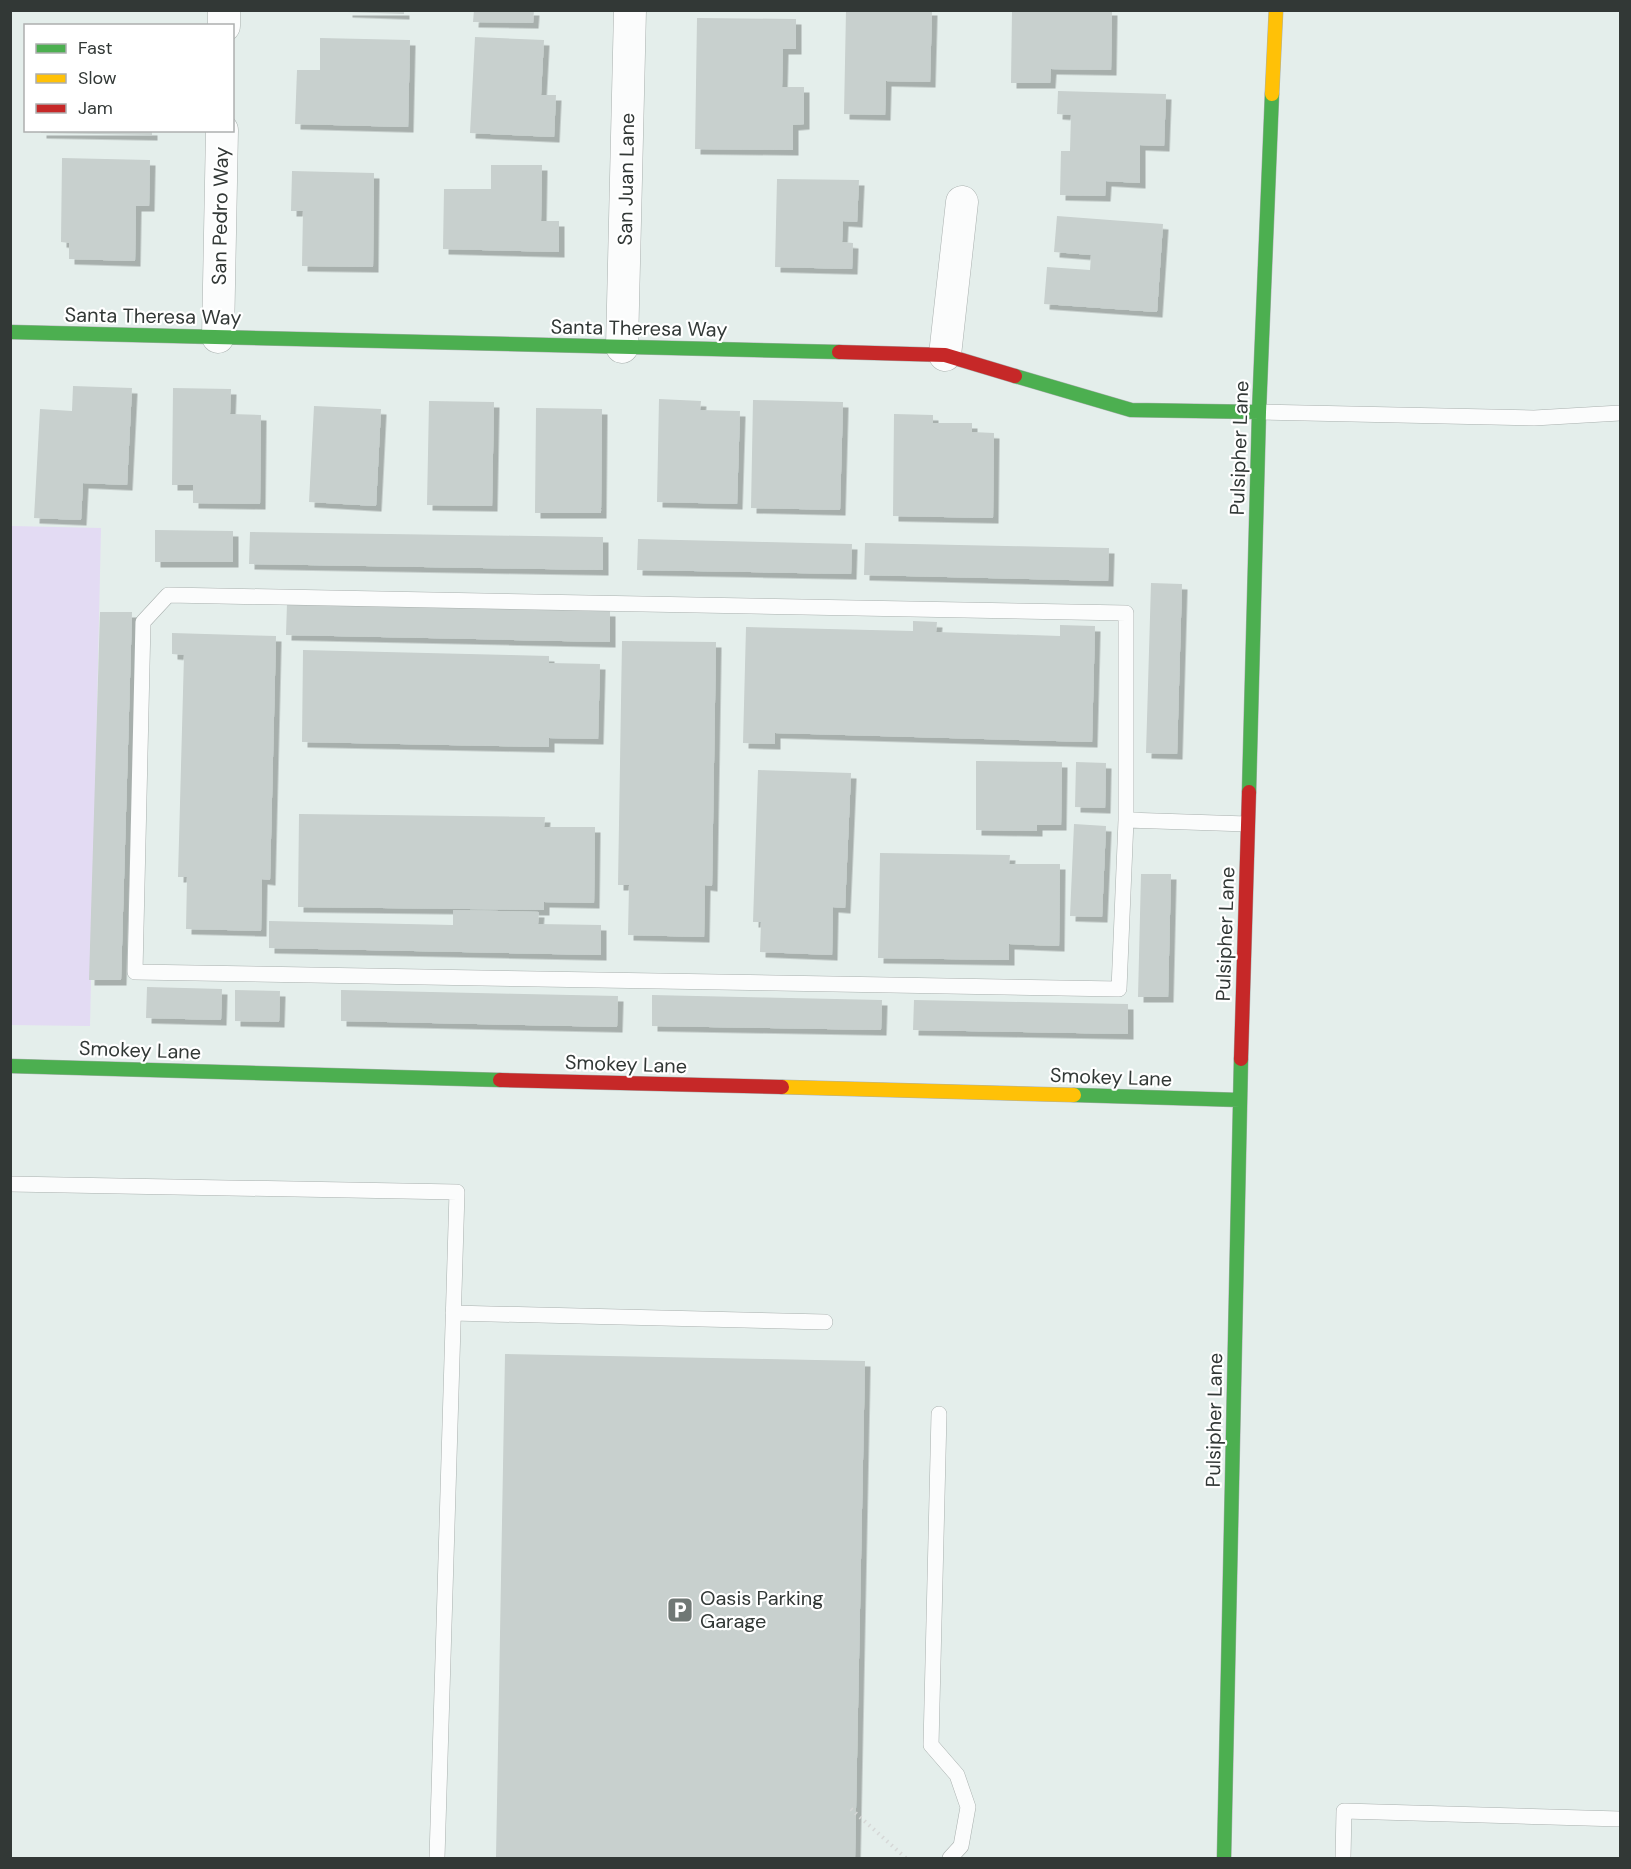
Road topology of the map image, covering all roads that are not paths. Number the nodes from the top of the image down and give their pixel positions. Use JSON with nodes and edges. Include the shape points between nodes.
{"nodes":[{"id":1,"x":630,"y":10,"type":"edge"},
{"id":2,"x":1275,"y":10,"type":"edge"},
{"id":3,"x":222,"y":132,"type":"edge"},
{"id":4,"x":962,"y":202,"type":"dead end"},
{"id":5,"x":10,"y":332,"type":"edge"},
{"id":6,"x":218,"y":337,"type":"junction"},
{"id":7,"x":622,"y":347,"type":"junction"},
{"id":8,"x":945,"y":356,"type":"junction"},
{"id":9,"x":1259,"y":412,"type":"junction"},
{"id":10,"x":1620,"y":413,"type":"edge"},
{"id":11,"x":1126,"y":820,"type":"junction"},
{"id":12,"x":1247,"y":824,"type":"junction"},
{"id":13,"x":10,"y":1066,"type":"edge"},
{"id":14,"x":1240,"y":1100,"type":"junction"},
{"id":15,"x":10,"y":1184,"type":"edge"},
{"id":16,"x":453,"y":1313,"type":"junction"},
{"id":17,"x":825,"y":1322,"type":"dead end"},
{"id":18,"x":939,"y":1414,"type":"dead end"},
{"id":19,"x":1620,"y":1819,"type":"edge"},
{"id":20,"x":437,"y":1858,"type":"edge"},
{"id":21,"x":950,"y":1858,"type":"edge"},
{"id":22,"x":1224,"y":1858,"type":"edge"},
{"id":23,"x":1343,"y":1858,"type":"edge"}],
"edges":[{"from":1,"to":7,"type":"street","name":"San Juan Lane"},
{"from":2,"to":9,"type":"street","name":"Pulsipher Lane"},
{"from":3,"to":6,"type":"street","name":"San Pedro Way"},
{"from":4,"to":8,"type":"street"},
{"from":5,"to":6,"type":"street","name":"Santa Theresa Way"},
{"from":6,"to":7,"type":"street","name":"Santa Theresa Way"},
{"from":7,"to":8,"type":"street","name":"Santa Theresa Way"},
{"from":8,"to":9,"type":"street","name":"Santa Theresa Way","via":[[1131,410]]},
{"from":9,"to":10,"type":"lane","via":[[1534,418]]},
{"from":9,"to":12,"type":"street","name":"Pulsipher Lane"},
{"from":11,"to":11,"type":"lane","via":[[1119,989],[135,972],[143,622],[168,595],[1126,613]]},
{"from":11,"to":12,"type":"lane"},
{"from":12,"to":14,"type":"street","name":"Pulsipher Lane"},
{"from":13,"to":14,"type":"street","name":"Smokey Lane"},
{"from":14,"to":22,"type":"street","name":"Pulsipher Lane"},
{"from":15,"to":16,"type":"lane","via":[[457,1192]]},
{"from":16,"to":17,"type":"lane"},
{"from":16,"to":20,"type":"lane"},
{"from":18,"to":21,"type":"lane","via":[[931,1745],[957,1775],[968,1807],[961,1846]]},
{"from":19,"to":23,"type":"lane","via":[[1344,1811]]}]}
